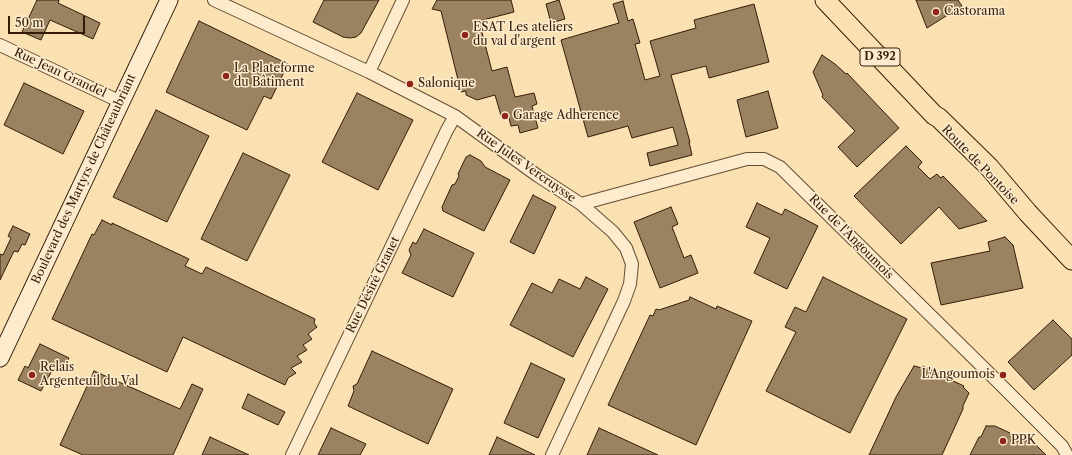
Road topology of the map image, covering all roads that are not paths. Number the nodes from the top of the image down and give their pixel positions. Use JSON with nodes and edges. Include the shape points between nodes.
{"nodes":[{"id":1,"x":169,"y":0,"type":"edge"},
{"id":2,"x":214,"y":0,"type":"edge"},
{"id":3,"x":403,"y":0,"type":"edge"},
{"id":4,"x":824,"y":0,"type":"edge"},
{"id":5,"x":0,"y":44,"type":"edge"},
{"id":6,"x":369,"y":72,"type":"junction"},
{"id":7,"x":121,"y":102,"type":"junction"},
{"id":8,"x":455,"y":116,"type":"junction"},
{"id":9,"x":581,"y":204,"type":"junction"},
{"id":10,"x":1072,"y":260,"type":"edge"},
{"id":11,"x":4,"y":337,"type":"edge"},
{"id":12,"x":0,"y":358,"type":"edge"},
{"id":13,"x":292,"y":455,"type":"edge"},
{"id":14,"x":552,"y":455,"type":"edge"},
{"id":15,"x":1067,"y":455,"type":"edge"}],
"edges":[{"from":1,"to":7,"type":"main road","name":"Boulevard des Martyrs de Châteaubriant"},
{"from":2,"to":6,"type":"street","name":"Rue Jules Vercruysse"},
{"from":3,"to":6,"type":"street"},
{"from":4,"to":10,"type":"main road","name":"Route de Pontoise","number":"D 392","via":[[934,115],[989,167]]},
{"from":5,"to":7,"type":"street","name":"Rue Jean Grandel"},
{"from":6,"to":8,"type":"street","name":"Rue Jules Vercruysse"},
{"from":7,"to":11,"type":"main road","name":"Boulevard des Martyrs de Châteaubriant"},
{"from":8,"to":9,"type":"street","name":"Rue Jules Vercruysse"},
{"from":8,"to":13,"type":"street","name":"Rue Désiré Granet"},
{"from":9,"to":14,"type":"street","name":"Rue Jules Vercruysse","via":[[613,232],[626,248],[632,264],[630,284],[624,302]]},
{"from":9,"to":15,"type":"street","name":"Rue de l'Angoumois","via":[[747,159],[764,159],[780,167],[1062,446]]},
{"from":11,"to":12,"type":"main road","name":"Boulevard des Martyrs de Châteaubriant"}]}
